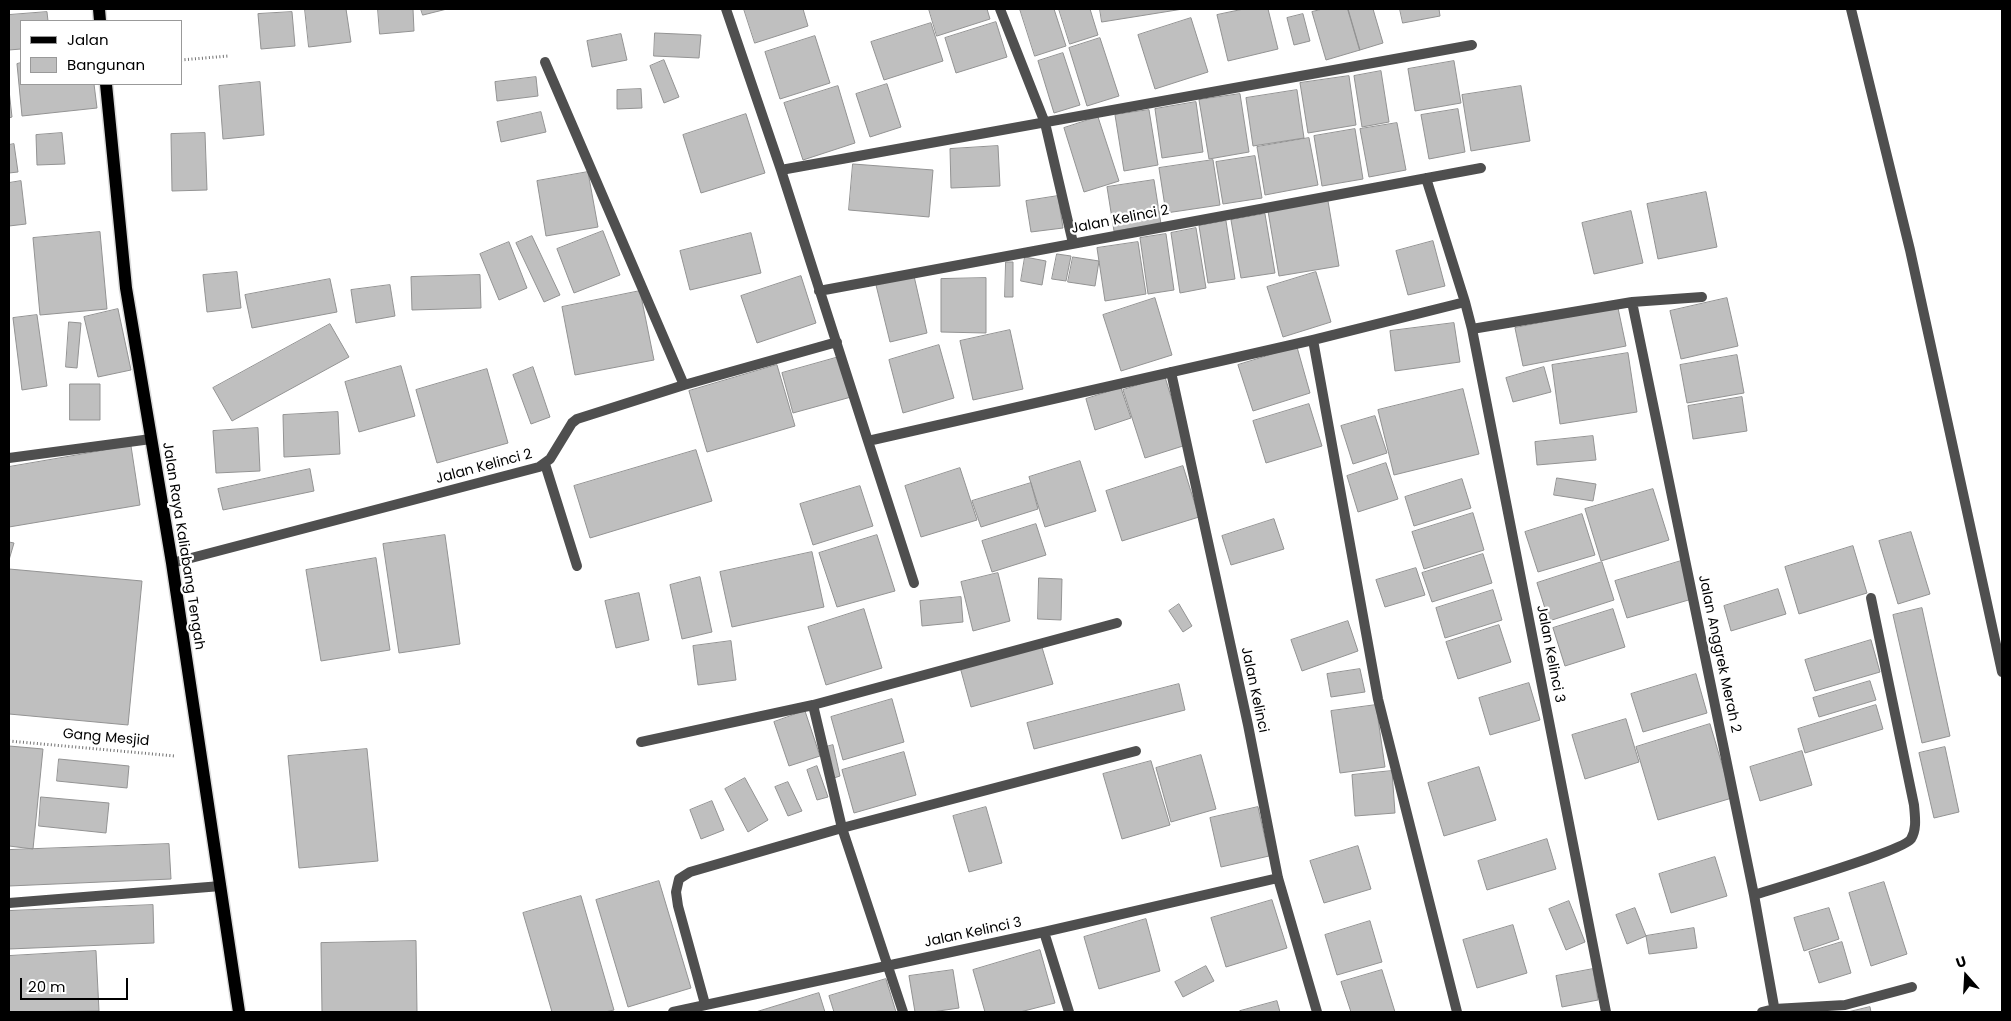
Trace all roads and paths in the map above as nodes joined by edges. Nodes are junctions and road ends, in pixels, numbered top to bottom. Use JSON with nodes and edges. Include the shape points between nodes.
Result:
{"nodes":[{"id":1,"x":726,"y":9,"type":"edge"},
{"id":2,"x":1000,"y":9,"type":"edge"},
{"id":3,"x":1851,"y":9,"type":"edge"},
{"id":4,"x":1472,"y":45,"type":"dead end"},
{"id":5,"x":228,"y":56,"type":"dead end"},
{"id":6,"x":182,"y":60,"type":"edge"},
{"id":7,"x":544,"y":62,"type":"dead end"},
{"id":8,"x":106,"y":85,"type":"edge"},
{"id":9,"x":1045,"y":123,"type":"junction"},
{"id":10,"x":1481,"y":168,"type":"dead end"},
{"id":11,"x":780,"y":170,"type":"junction"},
{"id":12,"x":1426,"y":178,"type":"junction"},
{"id":13,"x":1073,"y":243,"type":"junction"},
{"id":14,"x":819,"y":291,"type":"junction"},
{"id":15,"x":1702,"y":297,"type":"dead end"},
{"id":16,"x":1465,"y":302,"type":"junction"},
{"id":17,"x":1632,"y":302,"type":"junction"},
{"id":18,"x":1472,"y":329,"type":"junction"},
{"id":19,"x":1313,"y":340,"type":"junction"},
{"id":20,"x":837,"y":342,"type":"junction"},
{"id":21,"x":1171,"y":372,"type":"junction"},
{"id":22,"x":684,"y":385,"type":"junction"},
{"id":23,"x":151,"y":439,"type":"junction"},
{"id":24,"x":868,"y":441,"type":"junction"},
{"id":25,"x":9,"y":458,"type":"edge"},
{"id":26,"x":545,"y":464,"type":"junction"},
{"id":27,"x":172,"y":564,"type":"junction"},
{"id":28,"x":577,"y":566,"type":"dead end"},
{"id":29,"x":914,"y":583,"type":"dead end"},
{"id":30,"x":1870,"y":598,"type":"dead end"},
{"id":31,"x":1117,"y":623,"type":"dead end"},
{"id":32,"x":2002,"y":672,"type":"edge"},
{"id":33,"x":813,"y":705,"type":"junction"},
{"id":34,"x":9,"y":741,"type":"edge"},
{"id":35,"x":641,"y":742,"type":"dead end"},
{"id":36,"x":1136,"y":751,"type":"dead end"},
{"id":37,"x":201,"y":757,"type":"junction"},
{"id":38,"x":842,"y":828,"type":"junction"},
{"id":39,"x":1278,"y":878,"type":"junction"},
{"id":40,"x":221,"y":886,"type":"junction"},
{"id":41,"x":1754,"y":895,"type":"junction"},
{"id":42,"x":9,"y":903,"type":"edge"},
{"id":43,"x":1044,"y":932,"type":"junction"},
{"id":44,"x":887,"y":966,"type":"junction"},
{"id":45,"x":1912,"y":987,"type":"dead end"},
{"id":46,"x":705,"y":1004,"type":"junction"},
{"id":47,"x":1774,"y":1010,"type":"edge"},
{"id":48,"x":239,"y":1012,"type":"edge"},
{"id":49,"x":674,"y":1012,"type":"edge"},
{"id":50,"x":903,"y":1012,"type":"edge"},
{"id":51,"x":1069,"y":1012,"type":"edge"},
{"id":52,"x":1317,"y":1012,"type":"edge"},
{"id":53,"x":1457,"y":1012,"type":"edge"},
{"id":54,"x":1606,"y":1012,"type":"edge"},
{"id":55,"x":1762,"y":1012,"type":"edge"}],
"edges":[{"from":1,"to":11,"type":"street"},
{"from":2,"to":9,"type":"street"},
{"from":3,"to":32,"type":"street","via":[[1910,250]]},
{"from":4,"to":9,"type":"street"},
{"from":5,"to":6,"type":"path"},
{"from":7,"to":22,"type":"street"},
{"from":8,"to":23,"type":"main road","name":"Jalan Raya Kaliabang Tengah","via":[[126,288]]},
{"from":9,"to":11,"type":"street"},
{"from":9,"to":13,"type":"street"},
{"from":10,"to":12,"type":"street","name":"Jalan Kelinci 2"},
{"from":11,"to":14,"type":"street"},
{"from":12,"to":13,"type":"street","name":"Jalan Kelinci 2"},
{"from":12,"to":16,"type":"street"},
{"from":13,"to":14,"type":"street","name":"Jalan Kelinci 2"},
{"from":14,"to":20,"type":"street"},
{"from":15,"to":17,"type":"street"},
{"from":16,"to":18,"type":"street","name":"Jalan Kelinci 3"},
{"from":16,"to":19,"type":"street"},
{"from":17,"to":18,"type":"street"},
{"from":17,"to":41,"type":"street","name":"Jalan Anggrek Merah 2"},
{"from":18,"to":54,"type":"street","name":"Jalan Kelinci 3"},
{"from":19,"to":21,"type":"street"},
{"from":19,"to":53,"type":"street","via":[[1378,698]]},
{"from":20,"to":22,"type":"street","name":"Jalan Kelinci 2"},
{"from":20,"to":24,"type":"street"},
{"from":21,"to":24,"type":"street"},
{"from":21,"to":39,"type":"street","name":"Jalan Kelinci"},
{"from":22,"to":26,"type":"street","name":"Jalan Kelinci 2","via":[[577,419]]},
{"from":23,"to":25,"type":"street"},
{"from":23,"to":27,"type":"main road","name":"Jalan Raya Kaliabang Tengah"},
{"from":24,"to":29,"type":"street"},
{"from":26,"to":27,"type":"street","name":"Jalan Kelinci 2"},
{"from":26,"to":28,"type":"street"},
{"from":27,"to":37,"type":"main road","name":"Jalan Raya Kaliabang Tengah"},
{"from":30,"to":41,"type":"street","via":[[1916,825],[1910,840],[1899,848]]},
{"from":31,"to":33,"type":"street"},
{"from":33,"to":35,"type":"street"},
{"from":33,"to":38,"type":"street"},
{"from":34,"to":37,"type":"path","name":"Gang Mesjid"},
{"from":36,"to":38,"type":"street"},
{"from":37,"to":40,"type":"main road","name":"Jalan Raya Kaliabang Tengah"},
{"from":38,"to":44,"type":"street"},
{"from":38,"to":46,"type":"street","via":[[690,872],[679,879],[676,892],[678,906]]},
{"from":39,"to":43,"type":"street","name":"Jalan Kelinci 3"},
{"from":39,"to":52,"type":"street","name":"Jalan Kelinci"},
{"from":40,"to":42,"type":"street"},
{"from":40,"to":48,"type":"main road","name":"Jalan Raya Kaliabang Tengah"},
{"from":41,"to":47,"type":"street","name":"Jalan Anggrek Merah 2"},
{"from":43,"to":44,"type":"street","name":"Jalan Kelinci 3"},
{"from":43,"to":51,"type":"street"},
{"from":44,"to":46,"type":"street","name":"Jalan Kelinci 3"},
{"from":44,"to":50,"type":"street"},
{"from":45,"to":47,"type":"street","via":[[1845,1005]]},
{"from":46,"to":49,"type":"street","name":"Jalan Kelinci 3"},
{"from":47,"to":55,"type":"street"}]}
